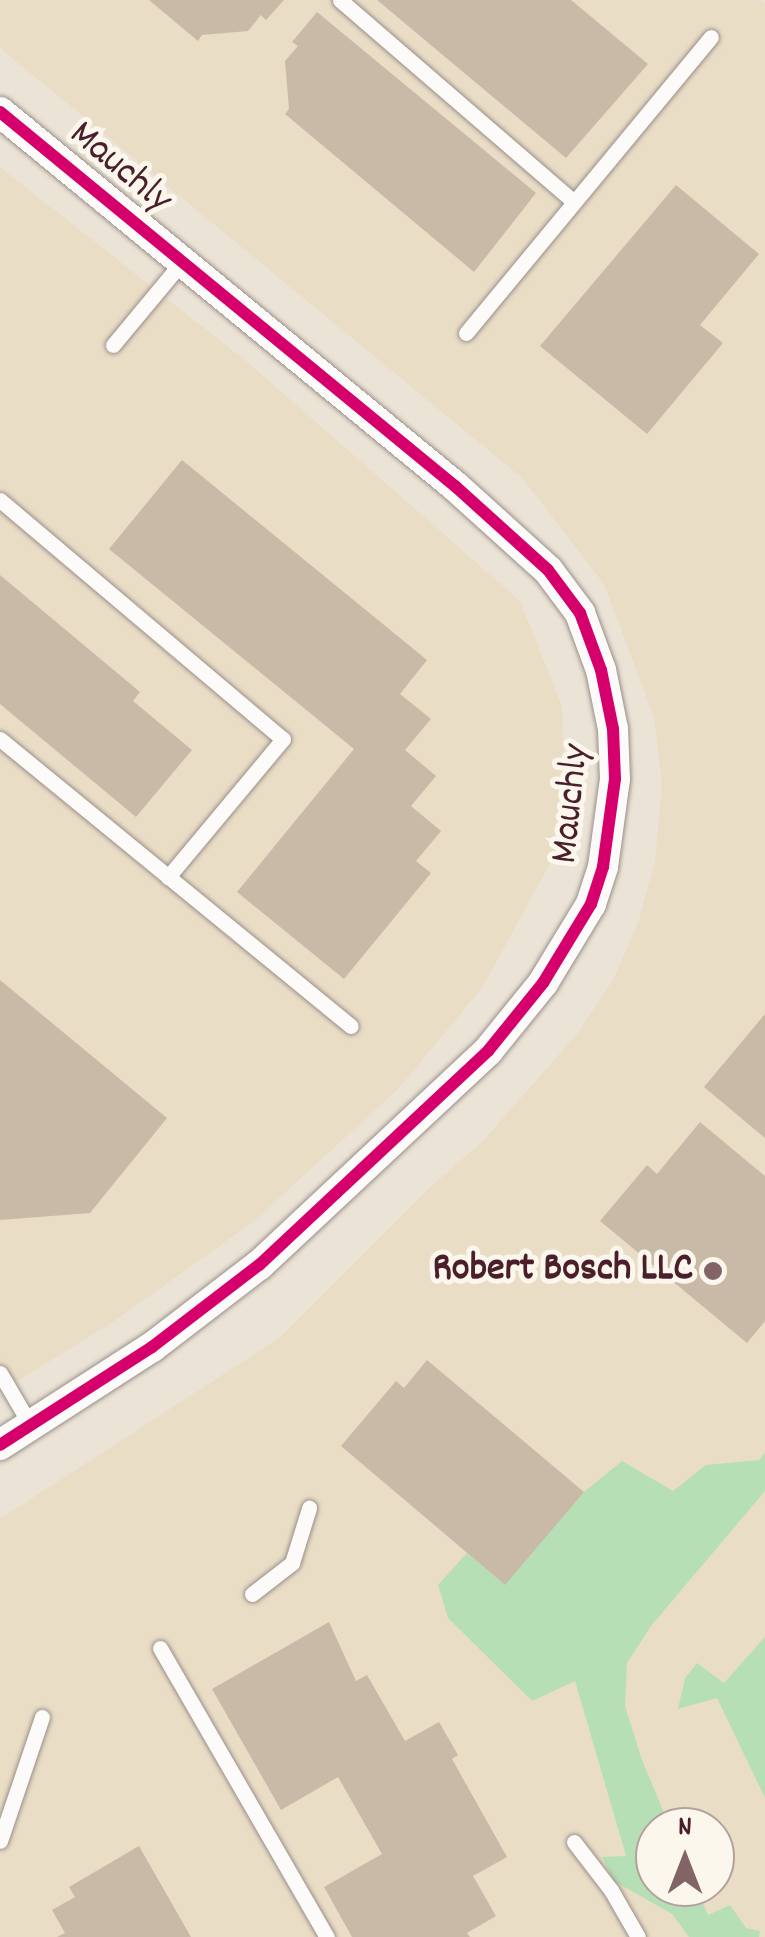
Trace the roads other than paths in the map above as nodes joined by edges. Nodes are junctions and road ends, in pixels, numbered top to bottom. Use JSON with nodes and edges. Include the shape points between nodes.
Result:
{"nodes":[{"id":1,"x":340,"y":0,"type":"edge"},
{"id":2,"x":711,"y":36,"type":"dead end"},
{"id":3,"x":0,"y":112,"type":"edge"},
{"id":4,"x":574,"y":202,"type":"junction"},
{"id":5,"x":181,"y":263,"type":"junction"},
{"id":6,"x":466,"y":333,"type":"dead end"},
{"id":7,"x":113,"y":345,"type":"dead end"},
{"id":8,"x":0,"y":500,"type":"edge"},
{"id":9,"x":0,"y":739,"type":"edge"},
{"id":10,"x":168,"y":877,"type":"junction"},
{"id":11,"x":351,"y":1026,"type":"dead end"},
{"id":12,"x":0,"y":1373,"type":"edge"},
{"id":13,"x":31,"y":1426,"type":"junction"},
{"id":14,"x":0,"y":1445,"type":"edge"},
{"id":15,"x":309,"y":1508,"type":"dead end"},
{"id":16,"x":252,"y":1594,"type":"dead end"},
{"id":17,"x":160,"y":1648,"type":"dead end"},
{"id":18,"x":42,"y":1717,"type":"dead end"},
{"id":19,"x":0,"y":1840,"type":"edge"},
{"id":20,"x":574,"y":1842,"type":"dead end"},
{"id":21,"x":327,"y":1937,"type":"edge"},
{"id":22,"x":638,"y":1937,"type":"edge"}],
"edges":[{"from":1,"to":4,"type":"lane"},
{"from":2,"to":4,"type":"lane"},
{"from":3,"to":5,"type":"street","name":"Mauchly"},
{"from":4,"to":6,"type":"lane"},
{"from":5,"to":7,"type":"lane"},
{"from":5,"to":13,"type":"street","name":"Mauchly","via":[[548,570],[580,613],[601,670],[613,729],[609,829],[591,904],[566,948],[456,1085],[233,1286]]},
{"from":8,"to":10,"type":"lane","via":[[283,739]]},
{"from":9,"to":10,"type":"lane"},
{"from":10,"to":11,"type":"lane"},
{"from":12,"to":13,"type":"lane"},
{"from":13,"to":14,"type":"street","name":"Mauchly"},
{"from":15,"to":16,"type":"lane","via":[[292,1563]]},
{"from":17,"to":21,"type":"lane"},
{"from":18,"to":19,"type":"lane"},
{"from":20,"to":22,"type":"lane"}]}
